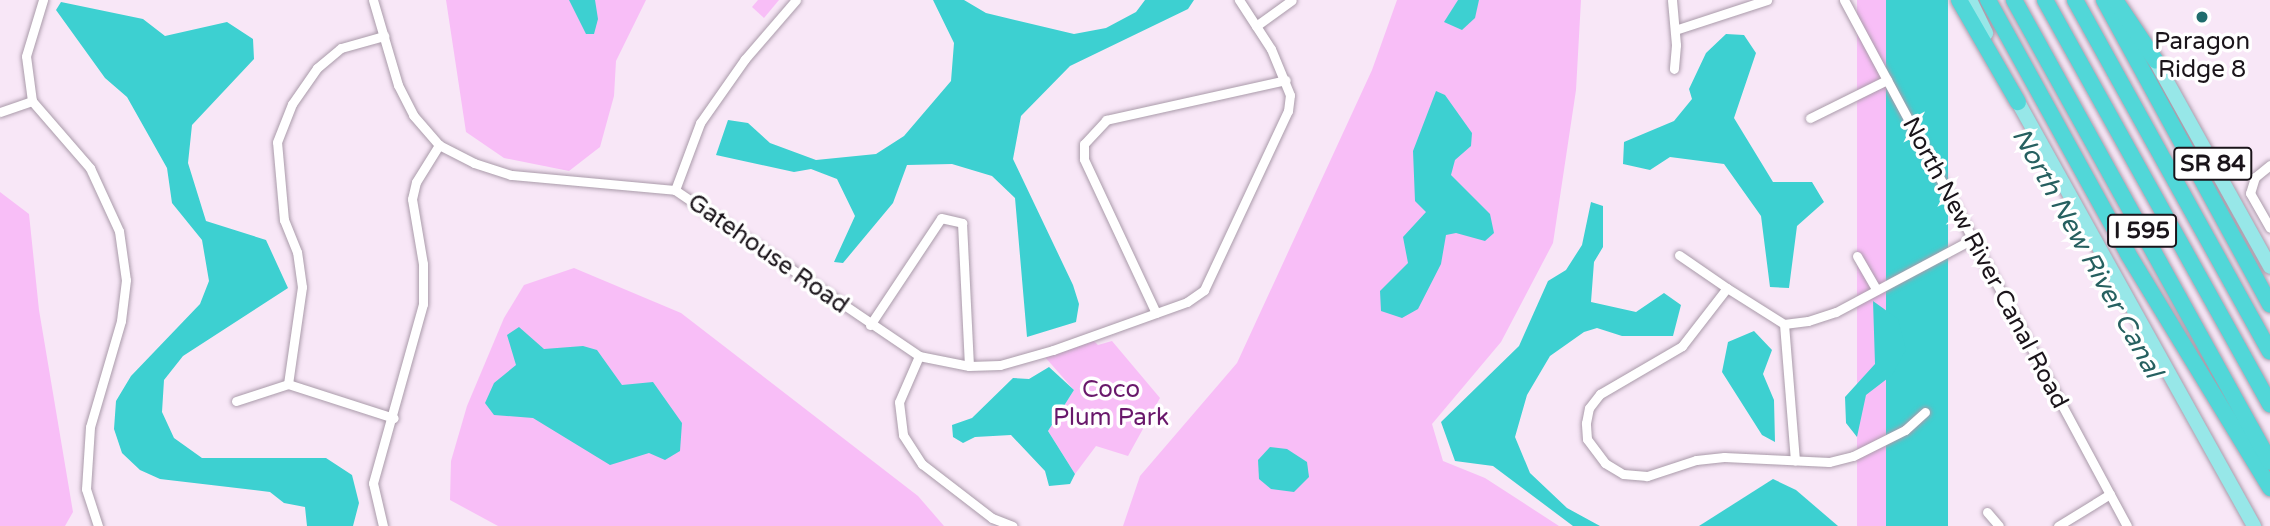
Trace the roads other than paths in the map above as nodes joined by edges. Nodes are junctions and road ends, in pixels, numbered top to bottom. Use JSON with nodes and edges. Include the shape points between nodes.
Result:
{"nodes":[{"id":1,"x":43,"y":0,"type":"edge"},
{"id":2,"x":373,"y":0,"type":"edge"},
{"id":3,"x":796,"y":0,"type":"edge"},
{"id":4,"x":1239,"y":0,"type":"edge"},
{"id":5,"x":1292,"y":0,"type":"edge"},
{"id":6,"x":1672,"y":0,"type":"edge"},
{"id":7,"x":1767,"y":0,"type":"edge"},
{"id":8,"x":1844,"y":0,"type":"edge"},
{"id":9,"x":1959,"y":0,"type":"edge"},
{"id":10,"x":1970,"y":0,"type":"edge"},
{"id":11,"x":1988,"y":0,"type":"edge"},
{"id":12,"x":2014,"y":0,"type":"edge"},
{"id":13,"x":2045,"y":0,"type":"edge"},
{"id":14,"x":2075,"y":0,"type":"edge"},
{"id":15,"x":2104,"y":0,"type":"edge"},
{"id":16,"x":2115,"y":0,"type":"edge"},
{"id":17,"x":2123,"y":0,"type":"edge"},
{"id":18,"x":1256,"y":26,"type":"junction"},
{"id":19,"x":1675,"y":30,"type":"junction"},
{"id":20,"x":384,"y":36,"type":"junction"},
{"id":21,"x":2155,"y":61,"type":"junction"},
{"id":22,"x":1674,"y":69,"type":"dead end"},
{"id":23,"x":1286,"y":80,"type":"junction"},
{"id":24,"x":1887,"y":80,"type":"junction"},
{"id":25,"x":32,"y":101,"type":"junction"},
{"id":26,"x":2018,"y":102,"type":"junction"},
{"id":27,"x":0,"y":111,"type":"edge"},
{"id":28,"x":1810,"y":118,"type":"dead end"},
{"id":29,"x":439,"y":145,"type":"junction"},
{"id":30,"x":2270,"y":165,"type":"edge"},
{"id":31,"x":675,"y":190,"type":"junction"},
{"id":32,"x":2270,"y":228,"type":"edge"},
{"id":33,"x":1971,"y":240,"type":"junction"},
{"id":34,"x":1679,"y":256,"type":"dead end"},
{"id":35,"x":1857,"y":256,"type":"dead end"},
{"id":36,"x":2270,"y":267,"type":"edge"},
{"id":37,"x":1727,"y":288,"type":"junction"},
{"id":38,"x":1877,"y":290,"type":"junction"},
{"id":39,"x":2270,"y":305,"type":"edge"},
{"id":40,"x":1156,"y":313,"type":"junction"},
{"id":41,"x":1784,"y":324,"type":"junction"},
{"id":42,"x":870,"y":325,"type":"junction"},
{"id":43,"x":2270,"y":352,"type":"edge"},
{"id":44,"x":919,"y":356,"type":"junction"},
{"id":45,"x":969,"y":366,"type":"junction"},
{"id":46,"x":288,"y":384,"type":"junction"},
{"id":47,"x":236,"y":401,"type":"dead end"},
{"id":48,"x":2270,"y":405,"type":"edge"},
{"id":49,"x":1925,"y":412,"type":"dead end"},
{"id":50,"x":394,"y":418,"type":"junction"},
{"id":51,"x":1795,"y":461,"type":"junction"},
{"id":52,"x":2270,"y":462,"type":"edge"},
{"id":53,"x":2270,"y":488,"type":"edge"},
{"id":54,"x":2110,"y":494,"type":"junction"},
{"id":55,"x":1987,"y":512,"type":"dead end"},
{"id":56,"x":99,"y":526,"type":"edge"},
{"id":57,"x":383,"y":526,"type":"edge"},
{"id":58,"x":1013,"y":526,"type":"edge"},
{"id":59,"x":1999,"y":526,"type":"edge"},
{"id":60,"x":2058,"y":526,"type":"edge"},
{"id":61,"x":2127,"y":526,"type":"edge"},
{"id":62,"x":2254,"y":526,"type":"edge"}],
"edges":[{"from":1,"to":25,"type":"street","via":[[26,56]]},
{"from":2,"to":20,"type":"street","name":"Gatehouse Road"},
{"from":3,"to":31,"type":"street","via":[[745,58],[700,123]]},
{"from":4,"to":18,"type":"street"},
{"from":5,"to":18,"type":"street"},
{"from":6,"to":19,"type":"street"},
{"from":7,"to":19,"type":"street"},
{"from":8,"to":24,"type":"street","name":"North New River Canal Road"},
{"from":9,"to":26,"type":"highway"},
{"from":10,"to":26,"type":"main road"},
{"from":11,"to":53,"type":"highway","via":[[2128,254]]},
{"from":12,"to":52,"type":"highway","number":"I 595"},
{"from":13,"to":48,"type":"highway"},
{"from":14,"to":43,"type":"highway","number":"I 595"},
{"from":15,"to":39,"type":"highway"},
{"from":16,"to":21,"type":"highway"},
{"from":17,"to":21,"type":"main road","number":"SR 84"},
{"from":18,"to":23,"type":"street"},
{"from":19,"to":22,"type":"street"},
{"from":20,"to":29,"type":"street","name":"Gatehouse Road","via":[[398,85],[413,115]]},
{"from":20,"to":46,"type":"street","via":[[341,48],[317,68],[292,104],[277,142],[284,220],[297,252],[302,287]]},
{"from":21,"to":36,"type":"main road","number":"SR 84"},
{"from":23,"to":40,"type":"street","via":[[1288,111],[1217,269],[1204,290]]},
{"from":23,"to":40,"type":"street","via":[[1106,120],[1084,144],[1084,159]]},
{"from":24,"to":28,"type":"street"},
{"from":24,"to":33,"type":"street","name":"North New River Canal Road"},
{"from":25,"to":27,"type":"street"},
{"from":25,"to":56,"type":"street","via":[[90,168],[119,231],[126,280],[121,321],[90,427],[86,489]]},
{"from":26,"to":62,"type":"main road"},
{"from":29,"to":31,"type":"street","name":"Gatehouse Road","via":[[511,175]]},
{"from":29,"to":50,"type":"street","via":[[416,182],[412,199],[423,264],[423,304]]},
{"from":30,"to":32,"type":"street","via":[[2255,177],[2250,193]]},
{"from":31,"to":42,"type":"street","name":"Gatehouse Road"},
{"from":33,"to":38,"type":"street"},
{"from":33,"to":54,"type":"street","name":"North New River Canal Road"},
{"from":34,"to":37,"type":"street"},
{"from":35,"to":38,"type":"street"},
{"from":37,"to":41,"type":"street"},
{"from":37,"to":51,"type":"street","via":[[1682,346],[1600,394],[1589,408],[1587,439],[1605,463],[1623,474],[1647,476],[1696,460],[1724,457]]},
{"from":38,"to":41,"type":"street","via":[[1836,312]]},
{"from":40,"to":45,"type":"street","via":[[1053,350],[1000,365]]},
{"from":41,"to":51,"type":"street"},
{"from":42,"to":44,"type":"street","name":"Gatehouse Road"},
{"from":42,"to":45,"type":"street","via":[[941,218],[962,223]]},
{"from":44,"to":45,"type":"street"},
{"from":44,"to":58,"type":"street","via":[[899,402],[903,435],[922,464],[992,518]]},
{"from":46,"to":47,"type":"street"},
{"from":46,"to":50,"type":"street"},
{"from":49,"to":51,"type":"street","via":[[1905,430],[1853,456]]},
{"from":50,"to":57,"type":"street","via":[[373,483]]},
{"from":54,"to":60,"type":"street"},
{"from":54,"to":61,"type":"street","name":"North New River Canal Road"},
{"from":55,"to":59,"type":"street"}]}
